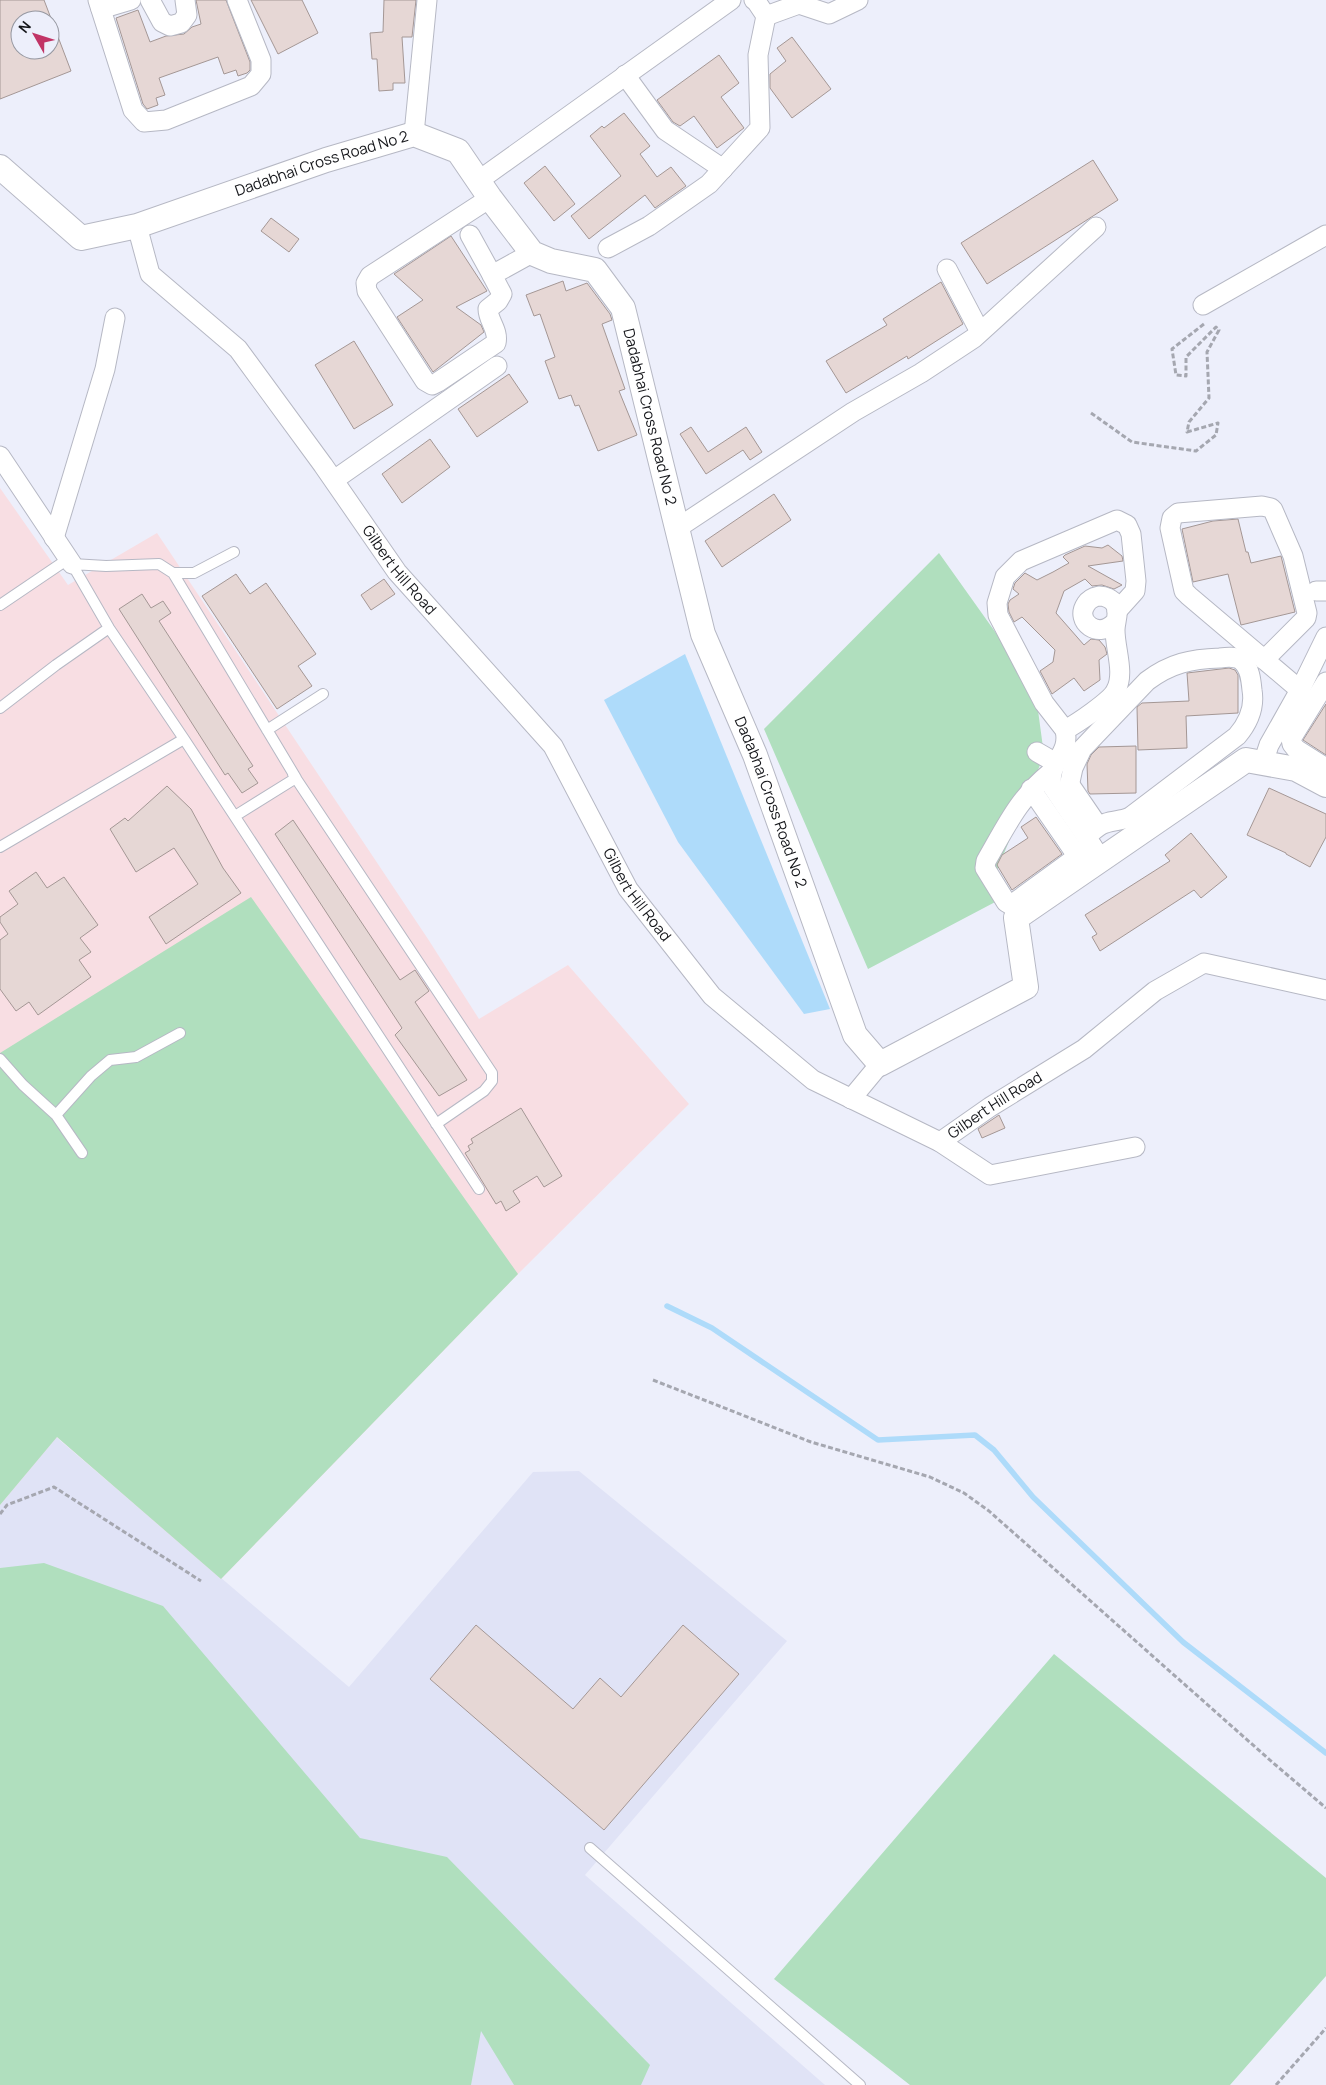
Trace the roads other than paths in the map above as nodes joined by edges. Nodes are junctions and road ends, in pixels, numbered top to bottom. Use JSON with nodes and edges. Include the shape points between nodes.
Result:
{"nodes":[{"id":1,"x":131,"y":0,"type":"edge"},
{"id":2,"x":150,"y":0,"type":"edge"},
{"id":3,"x":184,"y":0,"type":"edge"},
{"id":4,"x":237,"y":0,"type":"edge"},
{"id":5,"x":427,"y":0,"type":"edge"},
{"id":6,"x":731,"y":0,"type":"edge"},
{"id":7,"x":858,"y":0,"type":"edge"},
{"id":8,"x":758,"y":4,"type":"edge"},
{"id":9,"x":99,"y":5,"type":"edge"},
{"id":10,"x":625,"y":75,"type":"junction"},
{"id":11,"x":414,"y":134,"type":"junction"},
{"id":12,"x":0,"y":167,"type":"edge"},
{"id":13,"x":723,"y":169,"type":"junction"},
{"id":14,"x":484,"y":189,"type":"junction"},
{"id":15,"x":137,"y":226,"type":"junction"},
{"id":16,"x":1096,"y":227,"type":"dead end"},
{"id":17,"x":470,"y":235,"type":"dead end"},
{"id":18,"x":1326,"y":235,"type":"edge"},
{"id":19,"x":608,"y":248,"type":"dead end"},
{"id":20,"x":530,"y":250,"type":"junction"},
{"id":21,"x":496,"y":268,"type":"junction"},
{"id":22,"x":947,"y":269,"type":"dead end"},
{"id":23,"x":1204,"y":314,"type":"road end"},
{"id":24,"x":115,"y":318,"type":"dead end"},
{"id":25,"x":980,"y":332,"type":"junction"},
{"id":26,"x":497,"y":366,"type":"dead end"},
{"id":27,"x":0,"y":456,"type":"edge"},
{"id":28,"x":334,"y":480,"type":"junction"},
{"id":29,"x":676,"y":529,"type":"junction"},
{"id":30,"x":54,"y":538,"type":"junction"},
{"id":31,"x":234,"y":552,"type":"dead end"},
{"id":32,"x":70,"y":561,"type":"junction"},
{"id":33,"x":173,"y":573,"type":"junction"},
{"id":34,"x":0,"y":605,"type":"edge"},
{"id":35,"x":109,"y":628,"type":"junction"},
{"id":36,"x":1326,"y":637,"type":"edge"},
{"id":37,"x":1264,"y":660,"type":"junction"},
{"id":38,"x":1326,"y":682,"type":"edge"},
{"id":39,"x":1300,"y":690,"type":"junction"},
{"id":40,"x":323,"y":694,"type":"dead end"},
{"id":41,"x":0,"y":708,"type":"edge"},
{"id":42,"x":267,"y":730,"type":"junction"},
{"id":43,"x":1065,"y":730,"type":"junction"},
{"id":44,"x":184,"y":739,"type":"junction"},
{"id":45,"x":1037,"y":752,"type":"dead end"},
{"id":46,"x":1263,"y":763,"type":"junction"},
{"id":47,"x":1053,"y":768,"type":"junction"},
{"id":48,"x":1326,"y":768,"type":"edge"},
{"id":49,"x":293,"y":774,"type":"junction"},
{"id":50,"x":1070,"y":785,"type":"junction"},
{"id":51,"x":1326,"y":785,"type":"edge"},
{"id":52,"x":1031,"y":789,"type":"junction"},
{"id":53,"x":1065,"y":805,"type":"junction"},
{"id":54,"x":235,"y":816,"type":"junction"},
{"id":55,"x":1085,"y":841,"type":"junction"},
{"id":56,"x":0,"y":847,"type":"edge"},
{"id":57,"x":1326,"y":990,"type":"edge"},
{"id":58,"x":180,"y":1033,"type":"dead end"},
{"id":59,"x":0,"y":1059,"type":"edge"},
{"id":60,"x":880,"y":1064,"type":"junction"},
{"id":61,"x":851,"y":1099,"type":"junction"},
{"id":62,"x":56,"y":1115,"type":"junction"},
{"id":63,"x":436,"y":1124,"type":"junction"},
{"id":64,"x":940,"y":1142,"type":"junction"},
{"id":65,"x":1136,"y":1147,"type":"dead end"},
{"id":66,"x":82,"y":1154,"type":"dead end"},
{"id":67,"x":479,"y":1188,"type":"dead end"},
{"id":68,"x":590,"y":1848,"type":"dead end"},
{"id":69,"x":860,"y":2085,"type":"edge"}],
"edges":[{"from":1,"to":9,"type":"street"},
{"from":2,"to":3,"type":"street","via":[[162,22],[170,26],[181,23],[187,15]]},
{"from":4,"to":9,"type":"street","via":[[260,60],[261,74],[251,86],[166,120],[144,122],[133,110]]},
{"from":5,"to":11,"type":"street"},
{"from":6,"to":10,"type":"street"},
{"from":7,"to":8,"type":"street","via":[[829,14],[799,4]]},
{"from":8,"to":13,"type":"street","via":[[760,128]]},
{"from":10,"to":13,"type":"street","via":[[665,130]]},
{"from":10,"to":14,"type":"street"},
{"from":11,"to":14,"type":"street","name":"Dadabhai Cross Road No 2","via":[[458,151]]},
{"from":11,"to":15,"type":"street","name":"Dadabhai Cross Road No 2","via":[[326,160]]},
{"from":12,"to":15,"type":"street","name":"Dadabhai Cross Road No 2","via":[[81,238]]},
{"from":13,"to":19,"type":"street","via":[[709,184],[649,226]]},
{"from":14,"to":20,"type":"street","name":"Dadabhai Cross Road No 2"},
{"from":14,"to":21,"type":"street","via":[[370,276],[366,283],[367,291],[425,381],[432,384],[496,343],[498,336],[488,309],[502,294]]},
{"from":15,"to":28,"type":"street","name":"Gilbert Hill Road","via":[[150,274],[238,349]]},
{"from":16,"to":25,"type":"street"},
{"from":17,"to":21,"type":"street"},
{"from":18,"to":23,"type":"street"},
{"from":20,"to":21,"type":"street"},
{"from":20,"to":29,"type":"street","name":"Dadabhai Cross Road No 2","via":[[551,261],[596,270],[623,308]]},
{"from":22,"to":25,"type":"street"},
{"from":24,"to":30,"type":"street","via":[[105,370]]},
{"from":25,"to":29,"type":"street","via":[[922,373],[853,412]]},
{"from":26,"to":28,"type":"street"},
{"from":27,"to":30,"type":"street"},
{"from":28,"to":61,"type":"street","name":"Gilbert Hill Road","via":[[397,572],[553,746],[628,889],[712,996],[813,1080]]},
{"from":29,"to":60,"type":"street","name":"Dadabhai Cross Road No 2","via":[[703,634],[755,755],[855,1035]]},
{"from":30,"to":32,"type":"street"},
{"from":31,"to":33,"type":"lane","via":[[194,572]]},
{"from":32,"to":33,"type":"lane","via":[[106,566],[159,564]]},
{"from":32,"to":34,"type":"lane"},
{"from":32,"to":35,"type":"lane"},
{"from":33,"to":42,"type":"lane"},
{"from":35,"to":41,"type":"lane"},
{"from":35,"to":44,"type":"lane"},
{"from":36,"to":39,"type":"street"},
{"from":37,"to":37,"type":"street","via":[[1184,591],[1170,528],[1172,518],[1178,512],[1271,508],[1295,563],[1307,614]]},
{"from":37,"to":39,"type":"street"},
{"from":38,"to":48,"type":"street","via":[[1292,744]]},
{"from":39,"to":46,"type":"street","via":[[1269,745]]},
{"from":40,"to":42,"type":"lane"},
{"from":42,"to":49,"type":"lane"},
{"from":43,"to":43,"type":"street","via":[[1044,702],[998,615],[997,603],[1005,578],[1021,560],[1117,520],[1127,525],[1131,534],[1136,580],[1135,592],[1116,617],[1120,681],[1115,693]]},
{"from":43,"to":47,"type":"street","via":[[1068,740]]},
{"from":44,"to":54,"type":"lane"},
{"from":44,"to":56,"type":"lane"},
{"from":45,"to":47,"type":"street"},
{"from":46,"to":51,"type":"street","via":[[1296,769]]},
{"from":46,"to":55,"type":"street","via":[[1246,760]]},
{"from":47,"to":52,"type":"street"},
{"from":47,"to":53,"type":"street","via":[[1052,786]]},
{"from":49,"to":54,"type":"lane","via":[[296,778]]},
{"from":49,"to":63,"type":"lane","via":[[492,1073],[492,1081],[484,1091]]},
{"from":50,"to":53,"type":"street"},
{"from":50,"to":55,"type":"street"},
{"from":50,"to":55,"type":"street","via":[[1073,768],[1082,749],[1158,673],[1191,659],[1232,657],[1241,660],[1250,672],[1252,710],[1237,736],[1130,817],[1107,822]]},
{"from":52,"to":55,"type":"street"},
{"from":52,"to":55,"type":"street","via":[[986,861],[985,866],[1006,902],[1011,905]]},
{"from":53,"to":55,"type":"street"},
{"from":54,"to":63,"type":"lane"},
{"from":55,"to":60,"type":"street","via":[[1016,918],[1026,987]]},
{"from":57,"to":64,"type":"street","name":"Gilbert Hill Road","via":[[1204,963],[1155,990],[1084,1049],[990,1106]]},
{"from":58,"to":62,"type":"lane","via":[[136,1057],[110,1060]]},
{"from":59,"to":62,"type":"lane"},
{"from":60,"to":61,"type":"street"},
{"from":61,"to":64,"type":"street","name":"Gilbert Hill Road"},
{"from":62,"to":66,"type":"lane"},
{"from":63,"to":67,"type":"lane"},
{"from":64,"to":65,"type":"street","via":[[990,1175]]},
{"from":68,"to":69,"type":"lane"}]}
